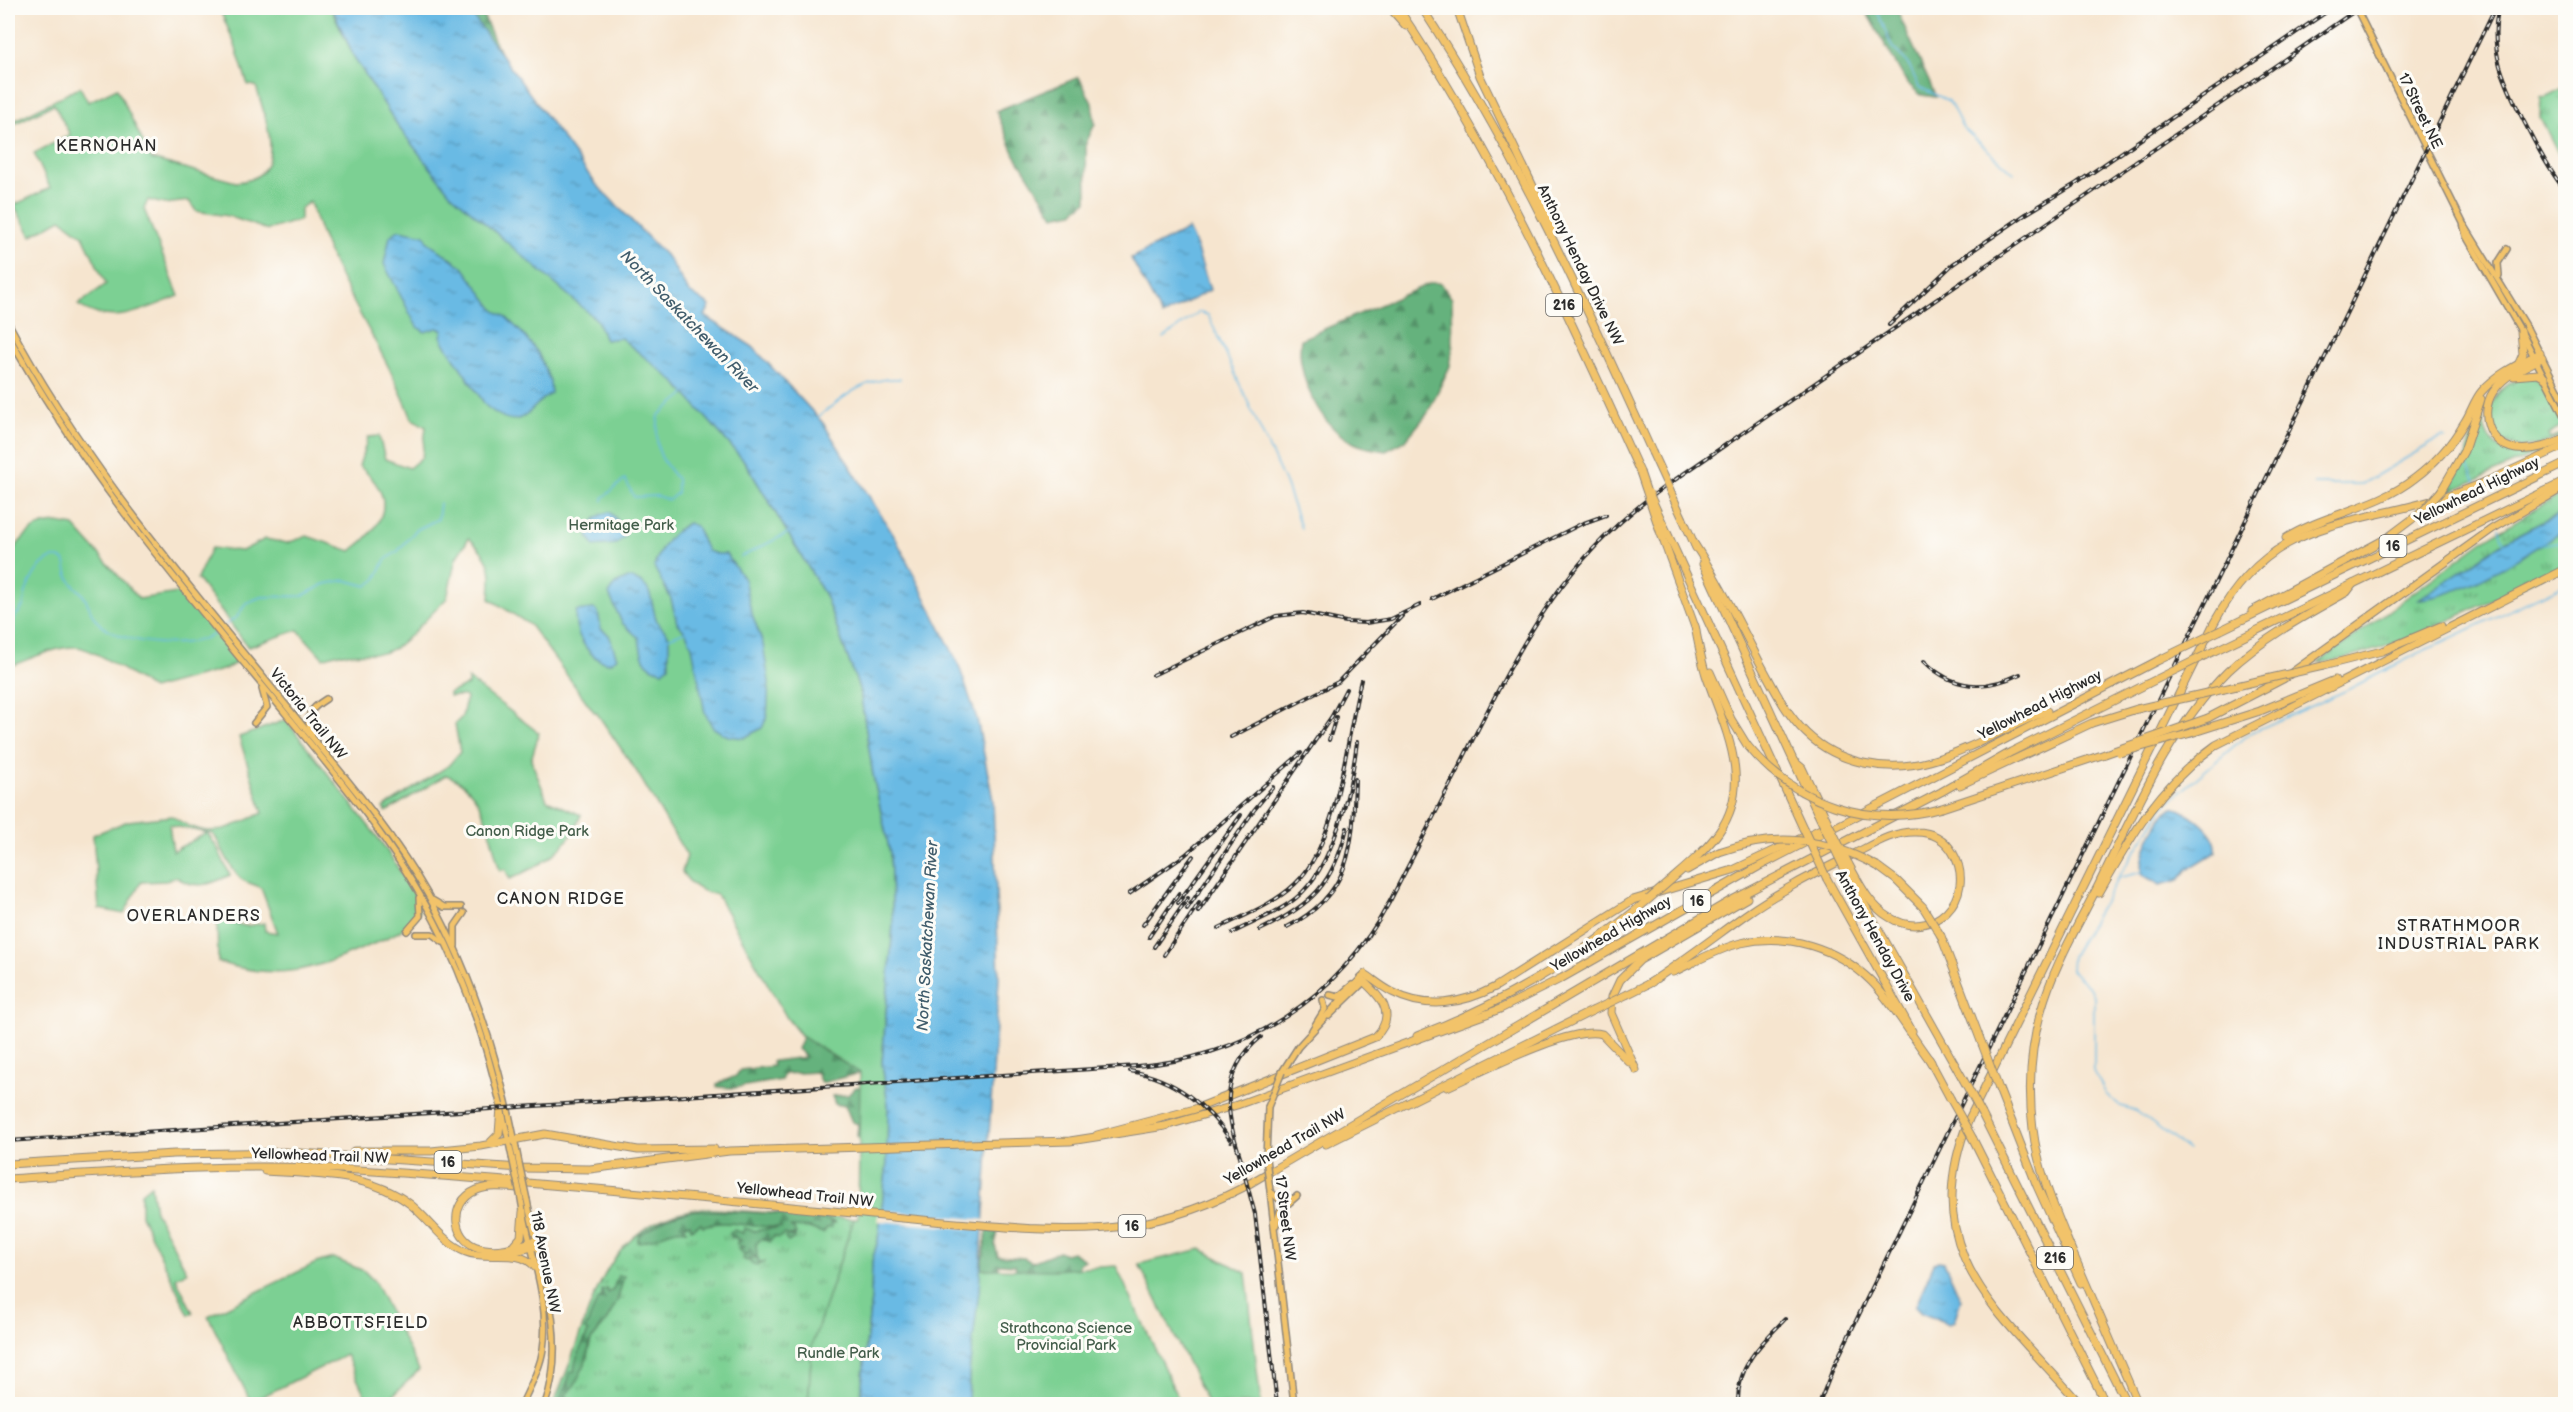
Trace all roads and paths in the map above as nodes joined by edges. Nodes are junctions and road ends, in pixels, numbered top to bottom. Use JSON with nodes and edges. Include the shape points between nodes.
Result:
{"nodes":[{"id":1,"x":1390,"y":8,"type":"edge"},
{"id":2,"x":1398,"y":8,"type":"edge"},
{"id":3,"x":1422,"y":8,"type":"edge"},
{"id":4,"x":1457,"y":8,"type":"edge"},
{"id":5,"x":2356,"y":8,"type":"edge"},
{"id":6,"x":1418,"y":37,"type":"junction"},
{"id":7,"x":2463,"y":223,"type":"junction"},
{"id":8,"x":1560,"y":249,"type":"junction"},
{"id":9,"x":2507,"y":249,"type":"dead end"},
{"id":10,"x":2501,"y":284,"type":"junction"},
{"id":11,"x":8,"y":321,"type":"edge"},
{"id":12,"x":2521,"y":331,"type":"junction"},
{"id":13,"x":8,"y":335,"type":"edge"},
{"id":14,"x":2538,"y":357,"type":"junction"},
{"id":15,"x":2516,"y":365,"type":"junction"},
{"id":16,"x":2509,"y":377,"type":"junction"},
{"id":17,"x":2545,"y":378,"type":"junction"},
{"id":18,"x":2489,"y":383,"type":"junction"},
{"id":19,"x":2565,"y":405,"type":"edge"},
{"id":20,"x":2565,"y":420,"type":"edge"},
{"id":21,"x":2565,"y":438,"type":"edge"},
{"id":22,"x":2565,"y":445,"type":"edge"},
{"id":23,"x":2565,"y":463,"type":"edge"},
{"id":24,"x":1640,"y":472,"type":"joint"},
{"id":25,"x":2565,"y":480,"type":"edge"},
{"id":26,"x":2565,"y":486,"type":"edge"},
{"id":27,"x":1663,"y":530,"type":"junction"},
{"id":28,"x":1695,"y":545,"type":"junction"},
{"id":29,"x":2565,"y":569,"type":"edge"},
{"id":30,"x":2243,"y":578,"type":"junction"},
{"id":31,"x":2353,"y":584,"type":"junction"},
{"id":32,"x":193,"y":595,"type":"junction"},
{"id":33,"x":2493,"y":604,"type":"junction"},
{"id":34,"x":1695,"y":626,"type":"junction"},
{"id":35,"x":2221,"y":630,"type":"junction"},
{"id":36,"x":231,"y":642,"type":"junction"},
{"id":37,"x":2385,"y":659,"type":"junction"},
{"id":38,"x":255,"y":677,"type":"junction"},
{"id":39,"x":326,"y":699,"type":"dead end"},
{"id":40,"x":2075,"y":701,"type":"junction"},
{"id":41,"x":254,"y":723,"type":"dead end"},
{"id":42,"x":315,"y":741,"type":"junction"},
{"id":43,"x":2101,"y":756,"type":"junction"},
{"id":44,"x":1941,"y":792,"type":"junction"},
{"id":45,"x":1858,"y":815,"type":"junction"},
{"id":46,"x":383,"y":831,"type":"junction"},
{"id":47,"x":1846,"y":865,"type":"junction"},
{"id":48,"x":411,"y":880,"type":"junction"},
{"id":49,"x":1671,"y":880,"type":"junction"},
{"id":50,"x":1767,"y":882,"type":"junction"},
{"id":51,"x":429,"y":896,"type":"junction"},
{"id":52,"x":2080,"y":920,"type":"junction"},
{"id":53,"x":407,"y":931,"type":"dead end"},
{"id":54,"x":416,"y":934,"type":"dead end"},
{"id":55,"x":447,"y":945,"type":"junction"},
{"id":56,"x":455,"y":947,"type":"junction"},
{"id":57,"x":1363,"y":978,"type":"junction"},
{"id":58,"x":1648,"y":984,"type":"junction"},
{"id":59,"x":1538,"y":990,"type":"joint"},
{"id":60,"x":1330,"y":995,"type":"dead end"},
{"id":61,"x":1323,"y":1000,"type":"dead end"},
{"id":62,"x":1307,"y":1037,"type":"junction"},
{"id":63,"x":1931,"y":1062,"type":"junction"},
{"id":64,"x":1343,"y":1067,"type":"junction"},
{"id":65,"x":1411,"y":1100,"type":"junction"},
{"id":66,"x":501,"y":1107,"type":"junction"},
{"id":67,"x":512,"y":1139,"type":"junction"},
{"id":68,"x":1070,"y":1141,"type":"junction"},
{"id":69,"x":481,"y":1146,"type":"junction"},
{"id":70,"x":774,"y":1149,"type":"junction"},
{"id":71,"x":230,"y":1152,"type":"junction"},
{"id":72,"x":515,"y":1157,"type":"joint"},
{"id":73,"x":8,"y":1164,"type":"edge"},
{"id":74,"x":205,"y":1167,"type":"junction"},
{"id":75,"x":1275,"y":1170,"type":"junction"},
{"id":76,"x":8,"y":1179,"type":"edge"},
{"id":77,"x":611,"y":1191,"type":"junction"},
{"id":78,"x":1270,"y":1191,"type":"junction"},
{"id":79,"x":524,"y":1199,"type":"junction"},
{"id":80,"x":523,"y":1212,"type":"junction"},
{"id":81,"x":1275,"y":1231,"type":"junction"},
{"id":82,"x":533,"y":1244,"type":"junction"},
{"id":83,"x":506,"y":1248,"type":"junction"},
{"id":84,"x":489,"y":1257,"type":"junction"},
{"id":85,"x":535,"y":1267,"type":"junction"},
{"id":86,"x":2108,"y":1336,"type":"junction"},
{"id":87,"x":520,"y":1404,"type":"edge"},
{"id":88,"x":545,"y":1404,"type":"edge"},
{"id":89,"x":1294,"y":1404,"type":"edge"},
{"id":90,"x":2080,"y":1404,"type":"edge"},
{"id":91,"x":2106,"y":1404,"type":"edge"},
{"id":92,"x":2127,"y":1404,"type":"edge"},
{"id":93,"x":2138,"y":1404,"type":"edge"}],
"edges":[{"from":1,"to":6,"type":"highway"},
{"from":2,"to":6,"type":"highway","name":"Anthony Henday Drive NW","number":"216"},
{"from":3,"to":8,"type":"highway","name":"Anthony Henday Drive NW","number":"216","via":[[1505,143]]},
{"from":4,"to":8,"type":"highway","via":[[1480,76],[1551,219]]},
{"from":5,"to":7,"type":"main road","name":"17 Street NE"},
{"from":6,"to":24,"type":"highway","name":"Anthony Henday Drive NW","number":"216","via":[[1525,223]]},
{"from":7,"to":10,"type":"main road","name":"17 Street NE"},
{"from":7,"to":12,"type":"main road","name":"17 Street NE","via":[[2466,236]]},
{"from":8,"to":28,"type":"highway","name":"Anthony Henday Drive NW","number":"216","bridge":true},
{"from":9,"to":10,"type":"main road","via":[[2498,268]]},
{"from":10,"to":14,"type":"main road","name":"17 Street NE"},
{"from":11,"to":32,"type":"main road","name":"Victoria Trail NW","via":[[91,460]]},
{"from":12,"to":14,"type":"main road","name":"17 Street NE"},
{"from":12,"to":15,"type":"highway","via":[[2523,354]]},
{"from":13,"to":32,"type":"main road","name":"Victoria Trail NW","via":[[86,463],[128,521]]},
{"from":14,"to":15,"type":"highway"},
{"from":14,"to":16,"type":"highway"},
{"from":14,"to":17,"type":"main road"},
{"from":14,"to":19,"type":"main road"},
{"from":15,"to":18,"type":"highway"},
{"from":16,"to":17,"type":"highway","via":[[2532,374]]},
{"from":16,"to":21,"type":"highway","via":[[2488,400],[2486,416],[2492,434],[2506,446],[2527,450]]},
{"from":17,"to":20,"type":"main road"},
{"from":18,"to":30,"type":"highway","via":[[2451,443],[2415,478],[2373,502],[2299,531],[2259,558]]},
{"from":18,"to":35,"type":"highway","bridge":true,"via":[[2464,451],[2441,491],[2423,511],[2387,538]]},
{"from":22,"to":30,"type":"highway","via":[[2462,491],[2308,532],[2276,549]]},
{"from":23,"to":35,"type":"highway","name":"Yellowhead Highway","number":"16"},
{"from":24,"to":27,"type":"highway","name":"Anthony Henday Drive","number":"216","bridge":true},
{"from":25,"to":31,"type":"highway","name":"Yellowhead Highway","number":"16"},
{"from":26,"to":43,"type":"highway","bridge":true,"via":[[2492,529],[2283,679],[2208,718]]},
{"from":27,"to":34,"type":"highway"},
{"from":27,"to":63,"type":"highway","name":"Anthony Henday Drive","number":"216","bridge":true,"via":[[1827,879]]},
{"from":28,"to":40,"type":"highway","via":[[1780,699],[1806,734],[1844,757],[1900,767],[1929,761]]},
{"from":28,"to":47,"type":"highway","number":"216","bridge":true,"via":[[1791,758],[1802,768]]},
{"from":29,"to":33,"type":"highway"},
{"from":30,"to":90,"type":"highway","via":[[2214,622],[2101,848],[1972,1111],[1956,1156],[1951,1190],[1953,1216],[1968,1269],[1990,1305]]},
{"from":31,"to":44,"type":"highway","name":"Yellowhead Highway","number":"16","bridge":true,"via":[[2011,752]]},
{"from":31,"to":52,"type":"highway","via":[[2347,592],[2254,649],[2202,699],[2160,763]]},
{"from":32,"to":36,"type":"main road","name":"Victoria Trail NW"},
{"from":33,"to":37,"type":"highway"},
{"from":33,"to":44,"type":"highway","bridge":true,"via":[[2382,651],[2092,723]]},
{"from":34,"to":43,"type":"highway","bridge":true,"via":[[1720,697],[1747,745],[1786,783],[1842,810],[1889,816],[1942,808]]},
{"from":34,"to":49,"type":"highway","via":[[1706,674],[1734,758],[1736,784],[1721,830]]},
{"from":35,"to":40,"type":"highway","name":"Yellowhead Highway","number":"16","bridge":true},
{"from":36,"to":38,"type":"main road","name":"Victoria Trail NW"},
{"from":36,"to":42,"type":"main road","name":"Victoria Trail NW"},
{"from":37,"to":43,"type":"highway","bridge":true,"via":[[2260,711]]},
{"from":37,"to":52,"type":"highway","via":[[2239,732],[2195,760],[2148,810]]},
{"from":38,"to":41,"type":"main road","via":[[267,707]]},
{"from":38,"to":46,"type":"main road","name":"Victoria Trail NW"},
{"from":39,"to":42,"type":"main road","via":[[308,715]]},
{"from":40,"to":45,"type":"highway","name":"Yellowhead Highway","number":"16"},
{"from":42,"to":46,"type":"main road","name":"Victoria Trail NW"},
{"from":44,"to":50,"type":"highway","name":"Yellowhead Highway","number":"16"},
{"from":45,"to":57,"type":"highway","via":[[1825,826],[1723,874],[1633,900],[1495,987],[1471,998],[1446,1003],[1408,999]]},
{"from":45,"to":59,"type":"highway","name":"Yellowhead Highway","number":"16"},
{"from":46,"to":48,"type":"main road","name":"Victoria Trail NW"},
{"from":46,"to":51,"type":"main road","name":"Victoria Trail NW"},
{"from":47,"to":58,"type":"highway","via":[[1878,909],[1907,924],[1939,918],[1955,903],[1960,891],[1958,863],[1944,841],[1926,832],[1901,833],[1790,886]]},
{"from":47,"to":92,"type":"highway","name":"Anthony Henday Drive","number":"216","bridge":true,"via":[[1982,1114]]},
{"from":48,"to":53,"type":"main road","via":[[422,910]]},
{"from":48,"to":55,"type":"main road","name":"Victoria Trail NW"},
{"from":49,"to":64,"type":"highway","bridge":true,"via":[[1590,946],[1524,985]]},
{"from":49,"to":86,"type":"highway","bridge":true,"via":[[1719,852],[1764,840],[1805,840],[1848,852],[1877,866],[1902,885],[1923,907],[1941,936],[2037,1186]]},
{"from":50,"to":65,"type":"highway","via":[[1765,887],[1640,960],[1620,980],[1612,997],[1611,1013],[1636,1070],[1607,1037],[1583,1033]]},
{"from":50,"to":75,"type":"highway","name":"Yellowhead Trail NW","number":"16","via":[[1660,941]]},
{"from":51,"to":56,"type":"main road","name":"Victoria Trail NW"},
{"from":51,"to":56,"type":"main road","via":[[444,907],[462,910],[455,926]]},
{"from":52,"to":86,"type":"highway","via":[[2040,1012],[2032,1054],[2031,1109],[2044,1179]]},
{"from":54,"to":55,"type":"main road","via":[[435,935]]},
{"from":55,"to":66,"type":"main road","name":"Victoria Trail NW","via":[[473,1007]]},
{"from":56,"to":67,"type":"main road","name":"Victoria Trail NW","via":[[490,1041]]},
{"from":57,"to":60,"type":"main road","via":[[1338,997]]},
{"from":57,"to":62,"type":"main road","name":"17 Street NW","via":[[1334,1014]]},
{"from":57,"to":68,"type":"highway","via":[[1380,997],[1385,1011],[1383,1027],[1375,1037],[1195,1109]]},
{"from":58,"to":63,"type":"highway","via":[[1741,943],[1785,941],[1813,946],[1844,960],[1872,982]]},
{"from":58,"to":65,"type":"highway","bridge":true},
{"from":59,"to":64,"type":"highway","name":"Yellowhead Trail NW","number":"16","via":[[1470,1022]]},
{"from":61,"to":62,"type":"main road","via":[[1325,1009]]},
{"from":62,"to":78,"type":"main road","name":"17 Street NW","bridge":true,"via":[[1282,1072],[1268,1107],[1266,1158]]},
{"from":63,"to":91,"type":"highway","name":"Anthony Henday Drive","number":"216","bridge":true},
{"from":64,"to":68,"type":"highway","name":"Yellowhead Trail NW","number":"16","via":[[1175,1123]]},
{"from":65,"to":75,"type":"highway"},
{"from":66,"to":67,"type":"main road","name":"Victoria Trail NW"},
{"from":66,"to":69,"type":"highway","via":[[499,1134],[494,1141]]},
{"from":67,"to":69,"type":"highway"},
{"from":67,"to":70,"type":"highway","via":[[545,1134],[638,1150]]},
{"from":67,"to":72,"type":"main road","name":"Victoria Trail NW"},
{"from":68,"to":70,"type":"highway","name":"Yellowhead Trail NW","number":"16"},
{"from":69,"to":71,"type":"highway","via":[[399,1152]]},
{"from":70,"to":71,"type":"highway","name":"Yellowhead Trail NW","number":"16","via":[[564,1169],[351,1155]]},
{"from":71,"to":73,"type":"highway","name":"Yellowhead Trail NW","number":"16"},
{"from":72,"to":79,"type":"main road","name":"118 Avenue NW","bridge":true},
{"from":74,"to":76,"type":"highway","name":"Yellowhead Trail NW","number":"16"},
{"from":74,"to":77,"type":"highway","name":"Yellowhead Trail NW","number":"16","via":[[355,1170]]},
{"from":74,"to":84,"type":"highway","via":[[313,1174],[365,1182],[402,1198],[458,1248]]},
{"from":75,"to":77,"type":"highway","name":"Yellowhead Trail NW","number":"16","via":[[1211,1203],[1158,1221],[1089,1231],[1016,1228]]},
{"from":77,"to":83,"type":"highway","via":[[495,1187],[464,1199],[456,1223],[469,1244]]},
{"from":78,"to":81,"type":"main road","name":"17 Street NW"},
{"from":78,"to":81,"type":"main road","via":[[1285,1200],[1297,1196],[1280,1211]]},
{"from":79,"to":80,"type":"main road","name":"118 Avenue NW"},
{"from":79,"to":82,"type":"main road","name":"118 Avenue NW"},
{"from":80,"to":82,"type":"main road","name":"118 Avenue NW"},
{"from":80,"to":83,"type":"highway","via":[[521,1237]]},
{"from":81,"to":89,"type":"main road","name":"17 Street NW"},
{"from":82,"to":83,"type":"highway"},
{"from":82,"to":84,"type":"highway"},
{"from":82,"to":85,"type":"main road","name":"118 Avenue NW"},
{"from":82,"to":88,"type":"main road","name":"118 Avenue NW","via":[[554,1340],[553,1374]]},
{"from":84,"to":85,"type":"highway","via":[[521,1257]]},
{"from":85,"to":87,"type":"main road","name":"118 Avenue NW","via":[[544,1339],[538,1369]]},
{"from":86,"to":93,"type":"highway"}]}
